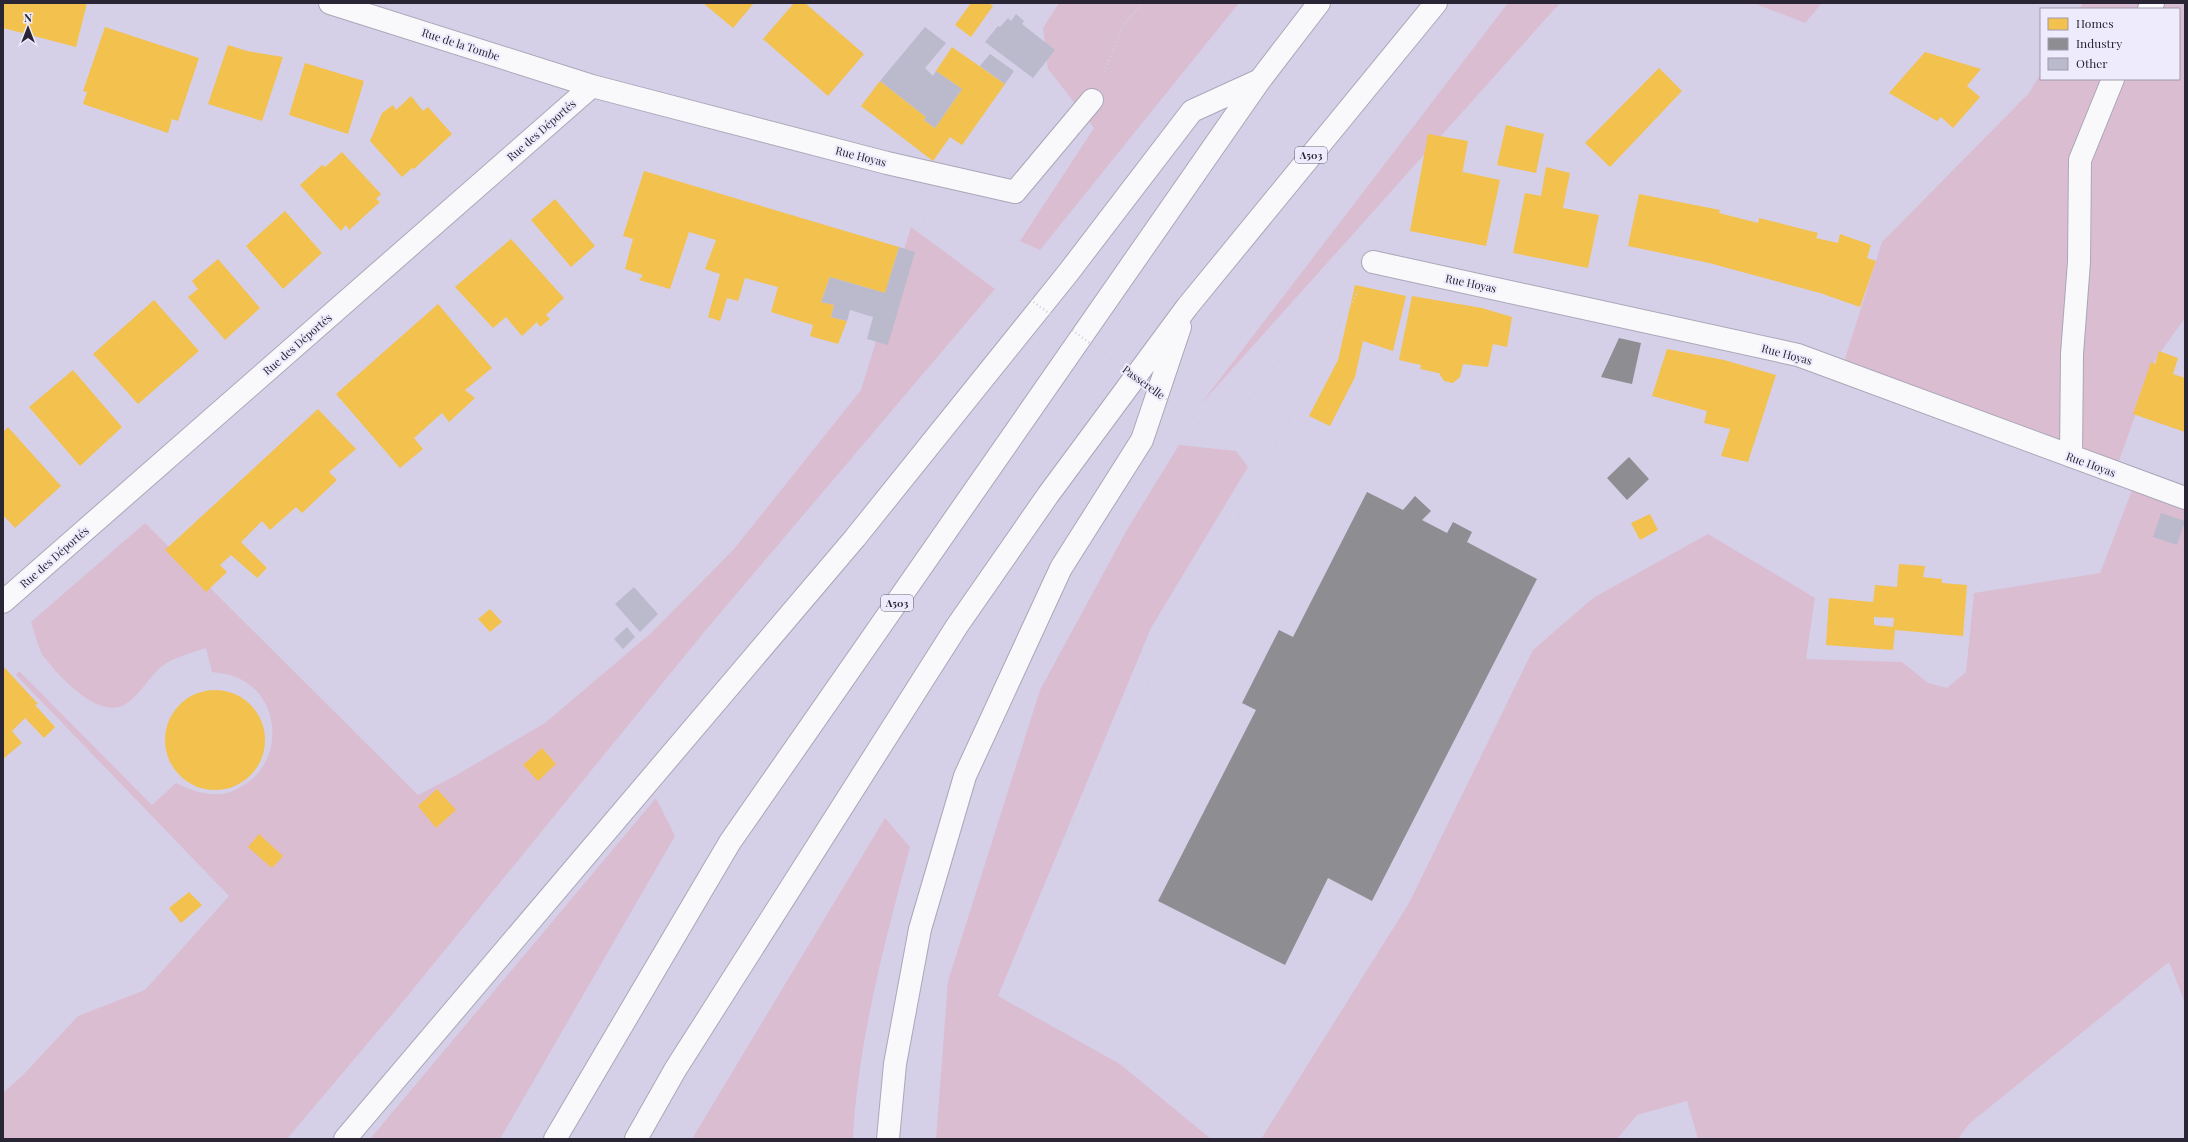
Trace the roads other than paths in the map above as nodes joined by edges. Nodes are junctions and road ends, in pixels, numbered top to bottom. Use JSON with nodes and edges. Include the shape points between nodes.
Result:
{"nodes":[{"id":1,"x":330,"y":3,"type":"edge"},
{"id":2,"x":1319,"y":3,"type":"edge"},
{"id":3,"x":1436,"y":3,"type":"edge"},
{"id":4,"x":1260,"y":80,"type":"junction"},
{"id":5,"x":2113,"y":80,"type":"edge"},
{"id":6,"x":592,"y":86,"type":"junction"},
{"id":7,"x":1092,"y":100,"type":"road end"},
{"id":8,"x":1373,"y":262,"type":"road end"},
{"id":9,"x":1187,"y":307,"type":"junction"},
{"id":10,"x":2071,"y":456,"type":"junction"},
{"id":11,"x":2185,"y":498,"type":"edge"},
{"id":12,"x":3,"y":602,"type":"edge"},
{"id":13,"x":889,"y":1136,"type":"edge"},
{"id":14,"x":344,"y":1139,"type":"edge"},
{"id":15,"x":555,"y":1139,"type":"edge"},
{"id":16,"x":636,"y":1139,"type":"edge"}],
"edges":[{"from":1,"to":6,"type":"main road","name":"Rue de la Tombe"},
{"from":2,"to":4,"type":"main road","number":"A503"},
{"from":3,"to":9,"type":"main road","number":"A503"},
{"from":4,"to":14,"type":"main road","via":[[1192,111],[1068,273],[855,538]]},
{"from":4,"to":15,"type":"main road","number":"A503","via":[[730,842]]},
{"from":5,"to":10,"type":"main road","via":[[2080,160],[2079,262],[2072,354]]},
{"from":6,"to":7,"type":"main road","name":"Rue Hoyas","via":[[887,163],[1015,192]]},
{"from":6,"to":12,"type":"main road","name":"Rue des Déportés"},
{"from":8,"to":10,"type":"main road","name":"Rue Hoyas","via":[[1798,355]]},
{"from":9,"to":13,"type":"main road","via":[[1142,440],[1061,568],[965,776],[920,929],[895,1064]]},
{"from":9,"to":16,"type":"main road","number":"A503","via":[[1048,495],[957,626],[675,1070]]},
{"from":10,"to":11,"type":"main road","name":"Rue Hoyas"}]}
